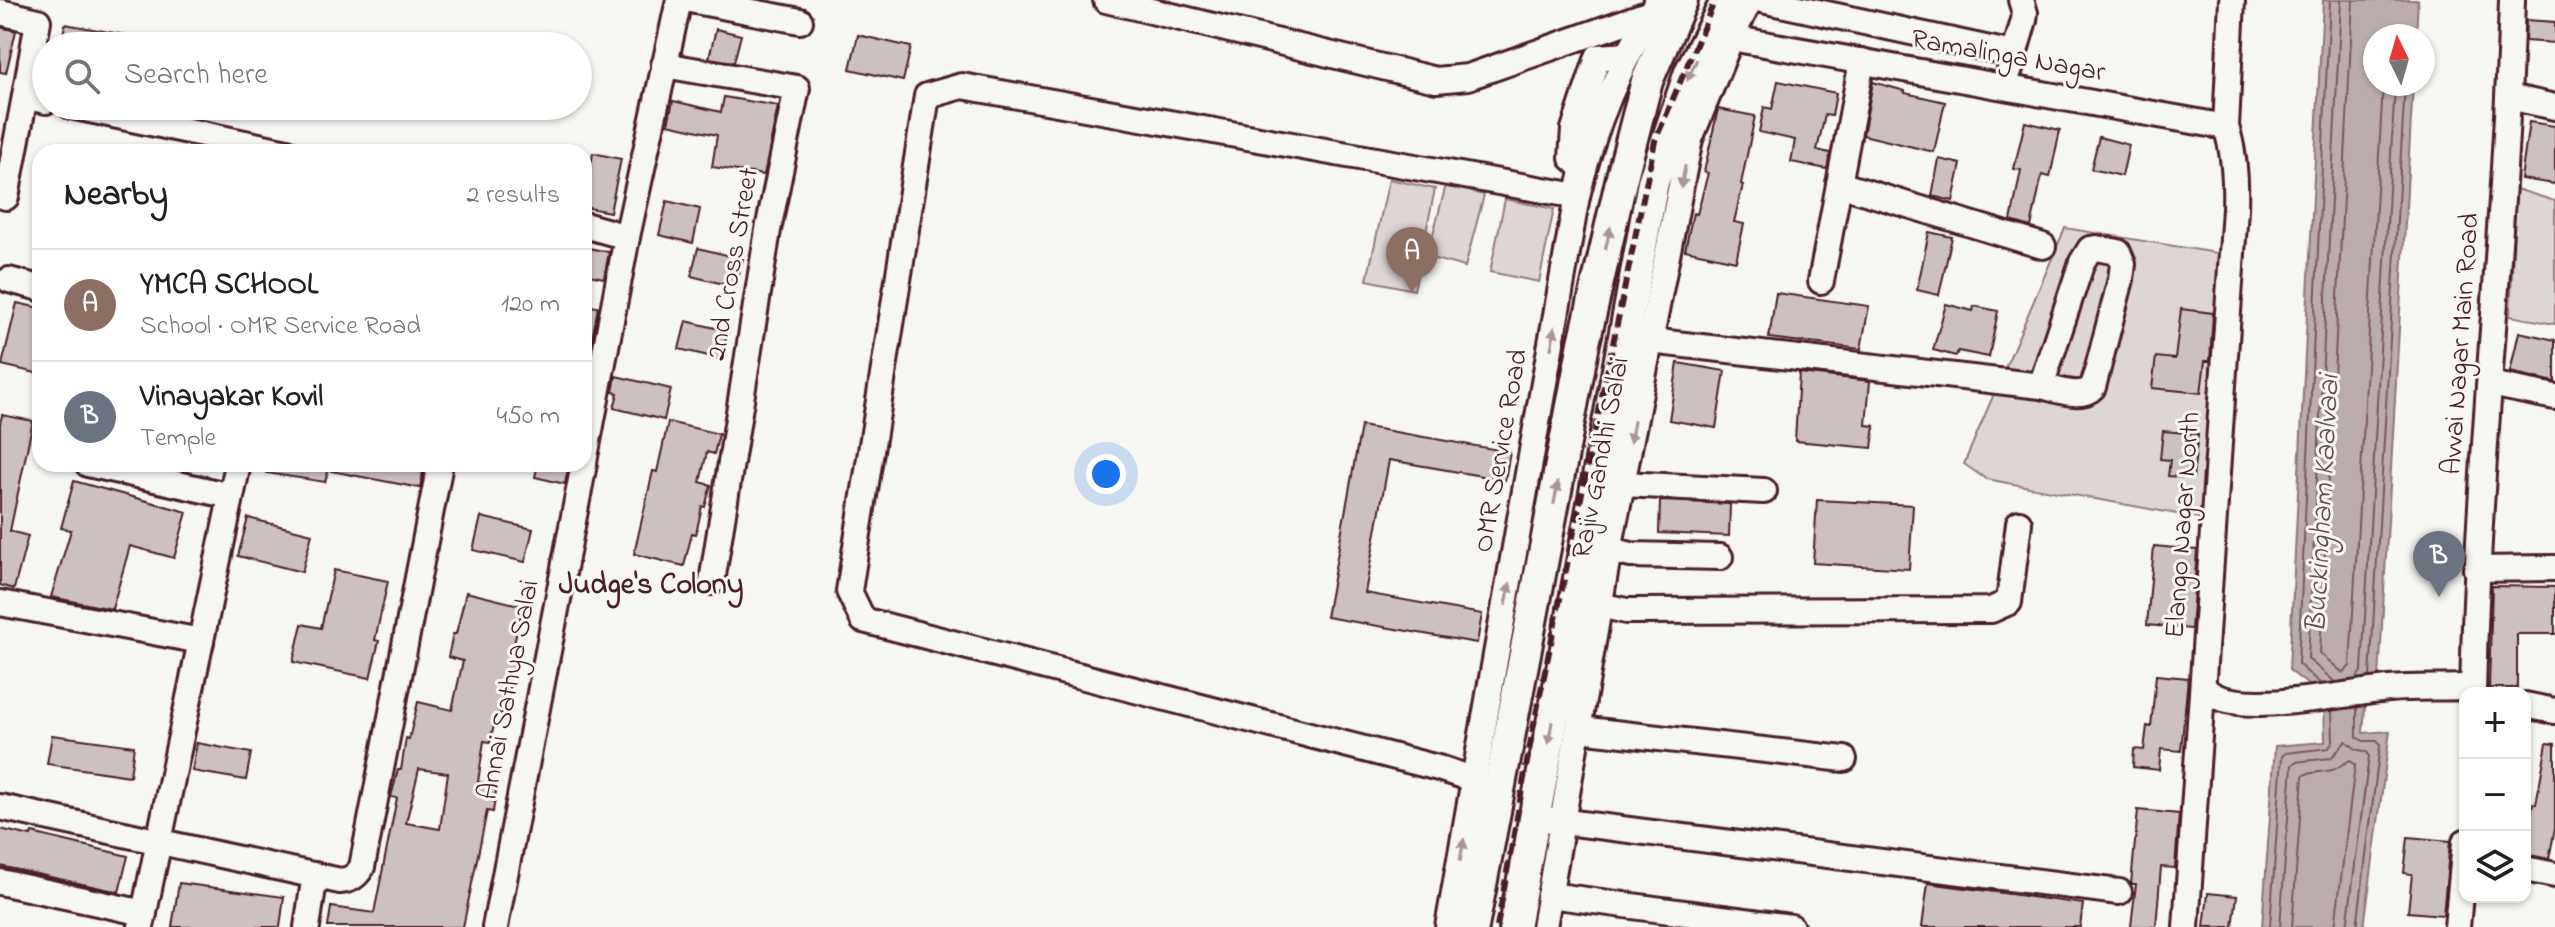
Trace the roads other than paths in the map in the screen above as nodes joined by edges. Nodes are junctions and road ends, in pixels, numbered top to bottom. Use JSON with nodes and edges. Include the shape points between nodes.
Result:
{"nodes":[{"id":1,"x":679,"y":0,"type":"edge"},
{"id":2,"x":690,"y":0,"type":"edge"},
{"id":3,"x":1106,"y":0,"type":"edge"},
{"id":4,"x":1682,"y":0,"type":"edge"},
{"id":5,"x":2021,"y":0,"type":"edge"},
{"id":6,"x":2232,"y":0,"type":"edge"},
{"id":7,"x":2512,"y":0,"type":"edge"},
{"id":8,"x":1654,"y":7,"type":"edge"},
{"id":9,"x":0,"y":12,"type":"edge"},
{"id":10,"x":1738,"y":13,"type":"edge"},
{"id":11,"x":800,"y":21,"type":"dead end"},
{"id":12,"x":38,"y":32,"type":"edge"},
{"id":13,"x":2013,"y":54,"type":"junction"},
{"id":14,"x":1862,"y":61,"type":"junction"},
{"id":15,"x":664,"y":65,"type":"junction"},
{"id":16,"x":2005,"y":86,"type":"junction"},
{"id":17,"x":2509,"y":97,"type":"junction"},
{"id":18,"x":2555,"y":107,"type":"edge"},
{"id":19,"x":32,"y":108,"type":"edge"},
{"id":20,"x":137,"y":120,"type":"edge"},
{"id":21,"x":2226,"y":127,"type":"junction"},
{"id":22,"x":249,"y":144,"type":"edge"},
{"id":23,"x":1839,"y":184,"type":"junction"},
{"id":24,"x":0,"y":195,"type":"edge"},
{"id":25,"x":1577,"y":196,"type":"junction"},
{"id":26,"x":592,"y":227,"type":"edge"},
{"id":27,"x":627,"y":237,"type":"junction"},
{"id":28,"x":2043,"y":246,"type":"dead end"},
{"id":29,"x":9,"y":280,"type":"dead end"},
{"id":30,"x":1821,"y":281,"type":"dead end"},
{"id":31,"x":32,"y":286,"type":"edge"},
{"id":32,"x":1650,"y":341,"type":"junction"},
{"id":33,"x":2490,"y":384,"type":"junction"},
{"id":34,"x":2041,"y":386,"type":"junction"},
{"id":35,"x":2555,"y":397,"type":"edge"},
{"id":36,"x":592,"y":421,"type":"edge"},
{"id":37,"x":124,"y":472,"type":"edge"},
{"id":38,"x":236,"y":472,"type":"edge"},
{"id":39,"x":438,"y":472,"type":"edge"},
{"id":40,"x":582,"y":472,"type":"edge"},
{"id":41,"x":1623,"y":484,"type":"junction"},
{"id":42,"x":1764,"y":491,"type":"dead end"},
{"id":43,"x":231,"y":496,"type":"junction"},
{"id":44,"x":2019,"y":523,"type":"dead end"},
{"id":45,"x":1609,"y":550,"type":"junction"},
{"id":46,"x":1720,"y":557,"type":"dead end"},
{"id":47,"x":2555,"y":568,"type":"edge"},
{"id":48,"x":2476,"y":569,"type":"junction"},
{"id":49,"x":712,"y":582,"type":"dead end"},
{"id":50,"x":0,"y":603,"type":"edge"},
{"id":51,"x":1600,"y":605,"type":"junction"},
{"id":52,"x":201,"y":641,"type":"junction"},
{"id":53,"x":1520,"y":679,"type":"junction"},
{"id":54,"x":1559,"y":687,"type":"junction"},
{"id":55,"x":2204,"y":687,"type":"junction"},
{"id":56,"x":2459,"y":687,"type":"edge"},
{"id":57,"x":2471,"y":687,"type":"edge"},
{"id":58,"x":2531,"y":706,"type":"edge"},
{"id":59,"x":2555,"y":711,"type":"edge"},
{"id":60,"x":1579,"y":729,"type":"junction"},
{"id":61,"x":1844,"y":759,"type":"dead end"},
{"id":62,"x":1475,"y":780,"type":"junction"},
{"id":63,"x":0,"y":807,"type":"edge"},
{"id":64,"x":1549,"y":820,"type":"junction"},
{"id":65,"x":160,"y":841,"type":"junction"},
{"id":66,"x":2531,"y":870,"type":"edge"},
{"id":67,"x":315,"y":875,"type":"junction"},
{"id":68,"x":2555,"y":875,"type":"edge"},
{"id":69,"x":0,"y":882,"type":"edge"},
{"id":70,"x":2119,"y":892,"type":"dead end"},
{"id":71,"x":1549,"y":895,"type":"junction"},
{"id":72,"x":2460,"y":903,"type":"edge"},
{"id":73,"x":143,"y":920,"type":"edge"},
{"id":74,"x":307,"y":927,"type":"edge"},
{"id":75,"x":495,"y":927,"type":"edge"},
{"id":76,"x":1448,"y":927,"type":"edge"},
{"id":77,"x":1473,"y":927,"type":"edge"},
{"id":78,"x":1514,"y":927,"type":"edge"},
{"id":79,"x":1544,"y":927,"type":"edge"},
{"id":80,"x":1791,"y":927,"type":"edge"},
{"id":81,"x":2186,"y":927,"type":"edge"},
{"id":82,"x":2457,"y":927,"type":"edge"}],
"edges":[{"from":1,"to":15,"type":"street","name":"Annai Sathya Salai"},
{"from":2,"to":11,"type":"street"},
{"from":3,"to":8,"type":"street","via":[[1436,80],[1468,77]]},
{"from":53,"to":4,"type":"main road","name":"Rajiv Gandhi Salai","one_way":true,"via":[[1584,343],[1622,177],[1647,81]]},
{"from":5,"to":13,"type":"street","via":[[2024,20]]},
{"from":6,"to":21,"type":"street","name":"Elango Nagar North"},
{"from":7,"to":17,"type":"street","name":"Avvai Nagar Main Road"},
{"from":8,"to":25,"type":"street","name":"OMR Service Road","via":[[1607,97]]},
{"from":9,"to":12,"type":"street","via":[[38,21]]},
{"from":10,"to":13,"type":"street"},
{"from":10,"to":14,"type":"street","name":"Ramalinga Nagar"},
{"from":10,"to":32,"type":"street","one_way":true,"via":[[1690,139]]},
{"from":10,"to":54,"type":"main road","name":"Rajiv Gandhi Salai","one_way":true,"via":[[1690,72],[1653,182]]},
{"from":13,"to":16,"type":"street"},
{"from":14,"to":16,"type":"street","name":"Ramalinga Nagar"},
{"from":14,"to":23,"type":"street"},
{"from":15,"to":27,"type":"street","name":"Annai Sathya Salai"},
{"from":15,"to":49,"type":"street","name":"2nd Cross Street","via":[[797,88],[768,230]]},
{"from":16,"to":21,"type":"street","name":"Ramalinga Nagar"},
{"from":17,"to":18,"type":"street"},
{"from":17,"to":33,"type":"street","name":"Avvai Nagar Main Road"},
{"from":19,"to":24,"type":"street","via":[[6,197]]},
{"from":20,"to":22,"type":"street"},
{"from":21,"to":55,"type":"street","name":"Elango Nagar North","via":[[2235,209]]},
{"from":23,"to":28,"type":"street"},
{"from":23,"to":30,"type":"street"},
{"from":62,"to":25,"type":"street","name":"OMR Service Road","one_way":true},
{"from":25,"to":62,"type":"street","via":[[962,86],[927,96],[849,591],[863,620]]},
{"from":26,"to":27,"type":"street"},
{"from":27,"to":36,"type":"street","name":"Annai Sathya Salai"},
{"from":29,"to":31,"type":"street"},
{"from":32,"to":34,"type":"street"},
{"from":32,"to":41,"type":"street","one_way":true},
{"from":33,"to":35,"type":"street"},
{"from":33,"to":48,"type":"street","name":"Avvai Nagar Main Road"},
{"from":34,"to":34,"type":"street","via":[[2079,393],[2093,387],[2121,279],[2118,252],[2090,249],[2082,262]]},
{"from":37,"to":43,"type":"street"},
{"from":38,"to":43,"type":"street"},
{"from":39,"to":67,"type":"street","via":[[362,867],[348,880]]},
{"from":40,"to":75,"type":"street","name":"Annai Sathya Salai"},
{"from":41,"to":42,"type":"street"},
{"from":41,"to":45,"type":"street"},
{"from":43,"to":52,"type":"street"},
{"from":44,"to":51,"type":"street","via":[[2009,602],[1991,610],[1626,611]]},
{"from":45,"to":46,"type":"street"},
{"from":45,"to":51,"type":"street"},
{"from":47,"to":48,"type":"street"},
{"from":48,"to":57,"type":"street","name":"Avvai Nagar Main Road"},
{"from":50,"to":52,"type":"street"},
{"from":51,"to":60,"type":"street"},
{"from":52,"to":65,"type":"street"},
{"from":53,"to":54,"type":"main road"},
{"from":53,"to":77,"type":"main road","name":"Rajiv Gandhi Salai"},
{"from":54,"to":64,"type":"main road","name":"Rajiv Gandhi Salai","one_way":true},
{"from":55,"to":56,"type":"street","via":[[2218,699],[2257,704]]},
{"from":55,"to":81,"type":"street","name":"Elango Nagar North"},
{"from":58,"to":59,"type":"street"},
{"from":60,"to":61,"type":"street"},
{"from":60,"to":64,"type":"street"},
{"from":76,"to":62,"type":"street","name":"OMR Service Road","one_way":true},
{"from":63,"to":65,"type":"street"},
{"from":64,"to":70,"type":"street"},
{"from":64,"to":71,"type":"street"},
{"from":64,"to":78,"type":"main road","name":"Rajiv Gandhi Salai"},
{"from":65,"to":67,"type":"street"},
{"from":65,"to":73,"type":"street"},
{"from":66,"to":68,"type":"street"},
{"from":67,"to":74,"type":"street"},
{"from":69,"to":73,"type":"street"},
{"from":71,"to":79,"type":"street"},
{"from":71,"to":80,"type":"street"},
{"from":72,"to":82,"type":"street"}]}
